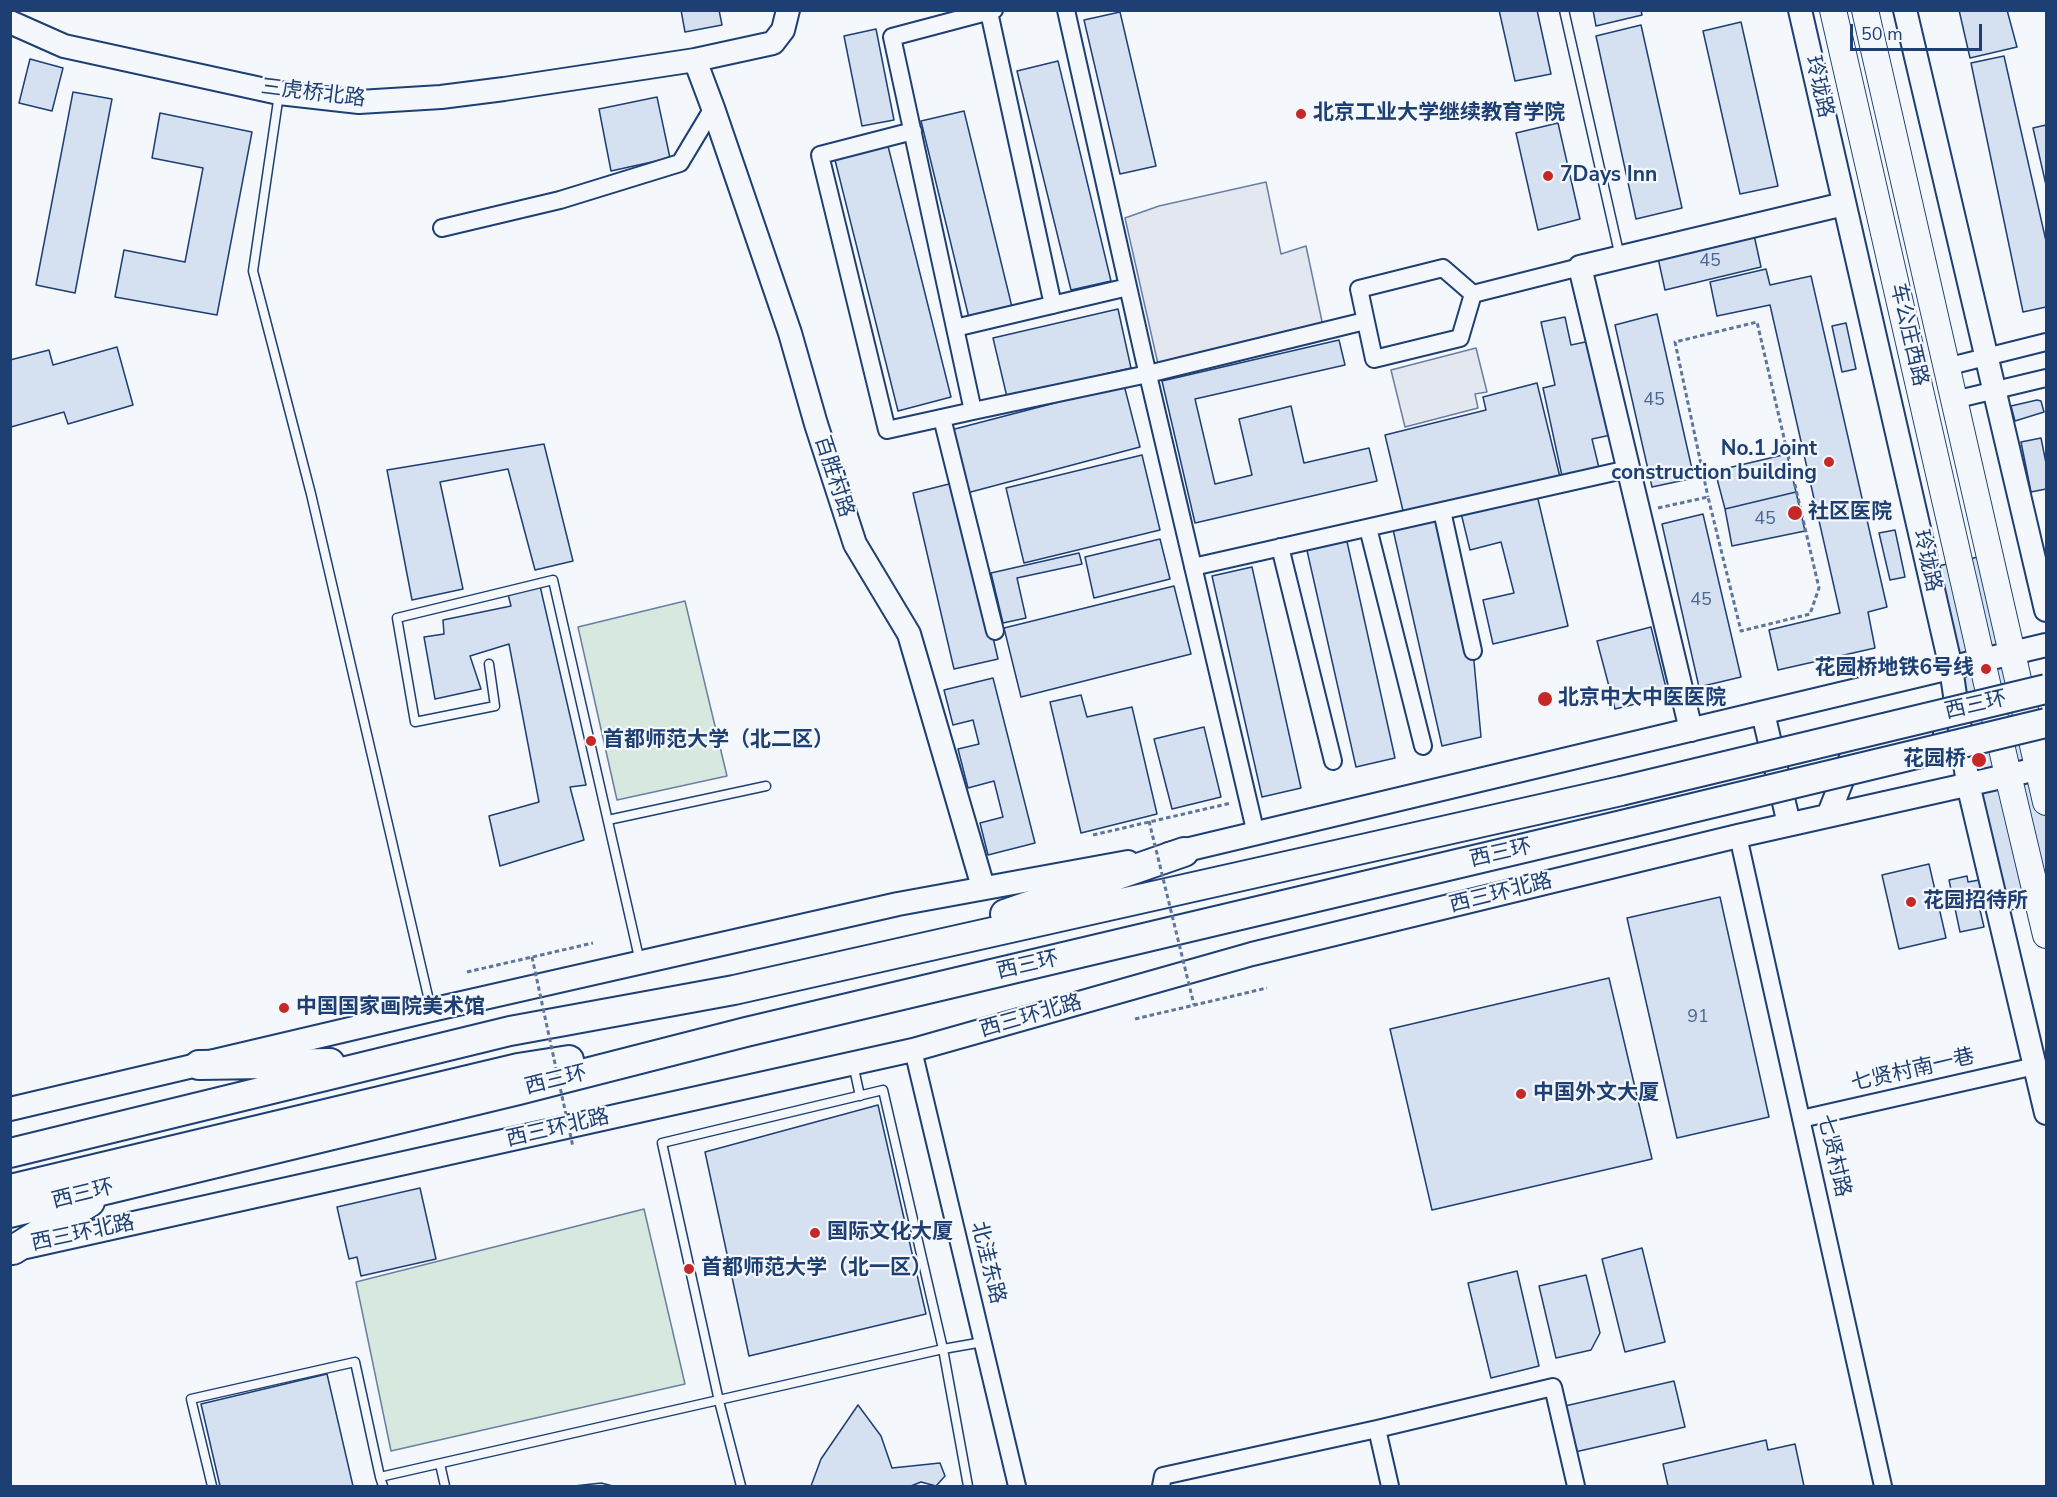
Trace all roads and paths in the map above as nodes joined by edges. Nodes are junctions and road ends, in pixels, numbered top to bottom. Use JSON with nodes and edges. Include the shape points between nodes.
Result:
{"nodes":[{"id":1,"x":788,"y":10,"type":"edge"},
{"id":2,"x":1066,"y":10,"type":"edge"},
{"id":3,"x":1564,"y":10,"type":"edge"},
{"id":4,"x":1800,"y":10,"type":"edge"},
{"id":5,"x":1833,"y":10,"type":"edge"},
{"id":6,"x":1865,"y":10,"type":"edge"},
{"id":7,"x":1905,"y":10,"type":"edge"},
{"id":8,"x":991,"y":11,"type":"edge"},
{"id":9,"x":10,"y":22,"type":"edge"},
{"id":10,"x":695,"y":60,"type":"junction"},
{"id":11,"x":279,"y":93,"type":"junction"},
{"id":12,"x":713,"y":108,"type":"junction"},
{"id":13,"x":913,"y":131,"type":"junction"},
{"id":14,"x":1844,"y":204,"type":"junction"},
{"id":15,"x":442,"y":228,"type":"dead end"},
{"id":16,"x":1620,"y":257,"type":"junction"},
{"id":17,"x":1580,"y":267,"type":"junction"},
{"id":18,"x":1128,"y":287,"type":"junction"},
{"id":19,"x":1473,"y":294,"type":"junction"},
{"id":20,"x":1053,"y":305,"type":"junction"},
{"id":21,"x":1365,"y":321,"type":"junction"},
{"id":22,"x":955,"y":328,"type":"junction"},
{"id":23,"x":2046,"y":342,"type":"edge"},
{"id":24,"x":1987,"y":357,"type":"junction"},
{"id":25,"x":1946,"y":367,"type":"junction"},
{"id":26,"x":1148,"y":374,"type":"junction"},
{"id":27,"x":2046,"y":378,"type":"edge"},
{"id":28,"x":1994,"y":390,"type":"junction"},
{"id":29,"x":1954,"y":400,"type":"junction"},
{"id":30,"x":973,"y":411,"type":"junction"},
{"id":31,"x":942,"y":418,"type":"junction"},
{"id":32,"x":1628,"y":469,"type":"junction"},
{"id":33,"x":1708,"y":497,"type":"junction"},
{"id":34,"x":1442,"y":511,"type":"junction"},
{"id":35,"x":1639,"y":513,"type":"junction"},
{"id":36,"x":1368,"y":528,"type":"junction"},
{"id":37,"x":1280,"y":547,"type":"junction"},
{"id":38,"x":1193,"y":567,"type":"junction"},
{"id":39,"x":2046,"y":610,"type":"edge"},
{"id":40,"x":995,"y":631,"type":"dead end"},
{"id":41,"x":2046,"y":645,"type":"edge"},
{"id":42,"x":1473,"y":651,"type":"dead end"},
{"id":43,"x":2012,"y":653,"type":"junction"},
{"id":44,"x":1982,"y":660,"type":"junction"},
{"id":45,"x":489,"y":664,"type":"dead end"},
{"id":46,"x":1951,"y":668,"type":"junction"},
{"id":47,"x":2046,"y":689,"type":"edge"},
{"id":48,"x":2039,"y":711,"type":"edge"},
{"id":49,"x":1763,"y":713,"type":"junction"},
{"id":50,"x":1994,"y":715,"type":"junction"},
{"id":51,"x":1959,"y":724,"type":"junction"},
{"id":52,"x":1690,"y":730,"type":"junction"},
{"id":53,"x":1423,"y":746,"type":"dead end"},
{"id":54,"x":1333,"y":761,"type":"dead end"},
{"id":55,"x":2043,"y":768,"type":"edge"},
{"id":56,"x":2008,"y":776,"type":"junction"},
{"id":57,"x":1968,"y":784,"type":"junction"},
{"id":58,"x":766,"y":786,"type":"dead end"},
{"id":59,"x":1248,"y":799,"type":"junction"},
{"id":60,"x":2046,"y":802,"type":"edge"},
{"id":61,"x":1828,"y":816,"type":"junction"},
{"id":62,"x":608,"y":820,"type":"junction"},
{"id":63,"x":1149,"y":821,"type":"junction"},
{"id":64,"x":1789,"y":824,"type":"junction"},
{"id":65,"x":1256,"y":834,"type":"junction"},
{"id":66,"x":1092,"y":835,"type":"dead end"},
{"id":67,"x":1738,"y":836,"type":"junction"},
{"id":68,"x":1184,"y":852,"type":"junction"},
{"id":69,"x":983,"y":887,"type":"junction"},
{"id":70,"x":2046,"y":935,"type":"edge"},
{"id":71,"x":593,"y":943,"type":"dead end"},
{"id":72,"x":532,"y":957,"type":"junction"},
{"id":73,"x":878,"y":957,"type":"junction"},
{"id":74,"x":640,"y":963,"type":"junction"},
{"id":75,"x":467,"y":972,"type":"dead end"},
{"id":76,"x":1267,"y":988,"type":"dead end"},
{"id":77,"x":734,"y":990,"type":"junction"},
{"id":78,"x":1194,"y":1005,"type":"junction"},
{"id":79,"x":431,"y":1010,"type":"junction"},
{"id":80,"x":1135,"y":1019,"type":"dead end"},
{"id":81,"x":746,"y":1032,"type":"junction"},
{"id":82,"x":913,"y":1050,"type":"junction"},
{"id":83,"x":517,"y":1062,"type":"junction"},
{"id":84,"x":380,"y":1063,"type":"junction"},
{"id":85,"x":852,"y":1064,"type":"junction"},
{"id":86,"x":199,"y":1065,"type":"junction"},
{"id":87,"x":2036,"y":1066,"type":"junction"},
{"id":88,"x":860,"y":1096,"type":"junction"},
{"id":89,"x":10,"y":1110,"type":"edge"},
{"id":90,"x":2046,"y":1113,"type":"edge"},
{"id":91,"x":1801,"y":1119,"type":"junction"},
{"id":92,"x":573,"y":1147,"type":"dead end"},
{"id":93,"x":10,"y":1153,"type":"edge"},
{"id":94,"x":10,"y":1172,"type":"edge"},
{"id":95,"x":111,"y":1188,"type":"junction"},
{"id":96,"x":10,"y":1189,"type":"edge"},
{"id":97,"x":10,"y":1213,"type":"edge"},
{"id":98,"x":12,"y":1250,"type":"edge"},
{"id":99,"x":983,"y":1342,"type":"junction"},
{"id":100,"x":943,"y":1349,"type":"junction"},
{"id":101,"x":719,"y":1401,"type":"junction"},
{"id":102,"x":1377,"y":1429,"type":"junction"},
{"id":103,"x":440,"y":1464,"type":"junction"},
{"id":104,"x":381,"y":1477,"type":"junction"},
{"id":105,"x":212,"y":1486,"type":"edge"},
{"id":106,"x":383,"y":1486,"type":"edge"},
{"id":107,"x":445,"y":1486,"type":"edge"},
{"id":108,"x":741,"y":1486,"type":"edge"},
{"id":109,"x":968,"y":1486,"type":"edge"},
{"id":110,"x":1017,"y":1486,"type":"edge"},
{"id":111,"x":1161,"y":1486,"type":"edge"},
{"id":112,"x":1390,"y":1486,"type":"edge"},
{"id":113,"x":1576,"y":1486,"type":"edge"},
{"id":114,"x":1883,"y":1486,"type":"edge"}],
"edges":[{"from":1,"to":10,"type":"street","name":"三虎桥北路","via":[[783,30],[773,43]]},
{"from":2,"to":18,"type":"street"},
{"from":3,"to":16,"type":"lane"},
{"from":4,"to":14,"type":"street","name":"玲珑路"},
{"from":5,"to":44,"type":"main road","name":"车公庄西路"},
{"from":6,"to":25,"type":"main road","name":"车公庄西路"},
{"from":7,"to":24,"type":"street"},
{"from":8,"to":13,"type":"street","via":[[892,37]]},
{"from":8,"to":20,"type":"street"},
{"from":9,"to":11,"type":"street","name":"三虎桥北路","via":[[64,46]]},
{"from":10,"to":11,"type":"street","name":"三虎桥北路","via":[[441,97],[359,102]]},
{"from":10,"to":12,"type":"street","name":"百胜村路"},
{"from":11,"to":79,"type":"lane","via":[[253,271],[311,494]]},
{"from":12,"to":15,"type":"street","via":[[680,164],[560,200]]},
{"from":12,"to":69,"type":"street","name":"百胜村路","via":[[790,333],[855,544],[909,634]]},
{"from":13,"to":22,"type":"street"},
{"from":13,"to":31,"type":"street","via":[[820,155],[886,430]]},
{"from":14,"to":16,"type":"street"},
{"from":14,"to":46,"type":"street","name":"玲珑路"},
{"from":16,"to":17,"type":"street"},
{"from":17,"to":19,"type":"street"},
{"from":17,"to":32,"type":"street"},
{"from":18,"to":20,"type":"street"},
{"from":18,"to":26,"type":"street"},
{"from":19,"to":21,"type":"street","via":[[1443,268],[1359,289]]},
{"from":19,"to":21,"type":"street","via":[[1460,338],[1374,359]]},
{"from":20,"to":22,"type":"street"},
{"from":21,"to":26,"type":"street"},
{"from":22,"to":30,"type":"street"},
{"from":23,"to":24,"type":"street"},
{"from":24,"to":25,"type":"street"},
{"from":24,"to":28,"type":"street"},
{"from":25,"to":29,"type":"main road","name":"车公庄西路"},
{"from":26,"to":30,"type":"street"},
{"from":26,"to":38,"type":"street"},
{"from":27,"to":28,"type":"street"},
{"from":28,"to":29,"type":"street"},
{"from":28,"to":39,"type":"street"},
{"from":29,"to":43,"type":"main road","name":"车公庄西路"},
{"from":30,"to":31,"type":"street"},
{"from":31,"to":40,"type":"street"},
{"from":32,"to":34,"type":"street"},
{"from":32,"to":35,"type":"street"},
{"from":33,"to":33,"type":"path","via":[[1742,631],[1810,614],[1819,588],[1757,322],[1675,342]]},
{"from":33,"to":35,"type":"path"},
{"from":34,"to":36,"type":"street"},
{"from":34,"to":42,"type":"street"},
{"from":35,"to":52,"type":"street"},
{"from":36,"to":37,"type":"street"},
{"from":36,"to":53,"type":"street"},
{"from":37,"to":38,"type":"street"},
{"from":37,"to":54,"type":"street"},
{"from":38,"to":59,"type":"street"},
{"from":41,"to":43,"type":"street"},
{"from":43,"to":44,"type":"street"},
{"from":43,"to":48,"type":"main road","name":"车公庄西路"},
{"from":44,"to":46,"type":"street"},
{"from":44,"to":50,"type":"main road","name":"车公庄西路"},
{"from":45,"to":62,"type":"lane","via":[[495,705],[415,722],[397,618],[553,580]]},
{"from":46,"to":49,"type":"street"},
{"from":46,"to":51,"type":"street","name":"玲珑路"},
{"from":47,"to":73,"type":"highway","name":"西三环","bridge":true,"via":[[1622,791]]},
{"from":48,"to":50,"type":"street"},
{"from":48,"to":55,"type":"main road","name":"车公庄西路"},
{"from":48,"to":81,"type":"highway","name":"西三环","bridge":true,"via":[[1630,823]]},
{"from":49,"to":52,"type":"street"},
{"from":49,"to":64,"type":"street"},
{"from":50,"to":51,"type":"street"},
{"from":50,"to":56,"type":"main road","name":"车公庄西路"},
{"from":51,"to":57,"type":"street","name":"玲珑路"},
{"from":51,"to":61,"type":"street","via":[[1854,750]]},
{"from":52,"to":65,"type":"street"},
{"from":55,"to":56,"type":"street","name":"西三环北路"},
{"from":55,"to":60,"type":"main road"},
{"from":56,"to":57,"type":"street","name":"西三环北路"},
{"from":56,"to":70,"type":"main road"},
{"from":57,"to":61,"type":"street","name":"西三环北路"},
{"from":57,"to":87,"type":"street","name":"玲珑路"},
{"from":58,"to":62,"type":"lane"},
{"from":59,"to":63,"type":"path"},
{"from":59,"to":65,"type":"street"},
{"from":61,"to":64,"type":"street","name":"西三环北路"},
{"from":62,"to":74,"type":"lane"},
{"from":63,"to":66,"type":"path"},
{"from":63,"to":78,"type":"path","bridge":true},
{"from":64,"to":67,"type":"street","name":"西三环北路"},
{"from":65,"to":68,"type":"street"},
{"from":67,"to":82,"type":"street","name":"西三环北路","via":[[1252,954]]},
{"from":67,"to":91,"type":"street","name":"七贤村路"},
{"from":68,"to":69,"type":"street"},
{"from":68,"to":73,"type":"highway"},
{"from":69,"to":74,"type":"street"},
{"from":71,"to":72,"type":"path"},
{"from":72,"to":75,"type":"path"},
{"from":72,"to":92,"type":"path","bridge":true},
{"from":73,"to":77,"type":"highway","name":"西三环"},
{"from":74,"to":79,"type":"street"},
{"from":76,"to":78,"type":"path"},
{"from":77,"to":83,"type":"highway"},
{"from":77,"to":84,"type":"highway","name":"西三环","via":[[510,1031]]},
{"from":78,"to":80,"type":"path"},
{"from":79,"to":86,"type":"street"},
{"from":81,"to":83,"type":"highway"},
{"from":81,"to":95,"type":"highway","name":"西三环"},
{"from":82,"to":85,"type":"street","name":"西三环北路"},
{"from":82,"to":99,"type":"street","name":"北洼东路"},
{"from":83,"to":94,"type":"highway"},
{"from":83,"to":96,"type":"highway"},
{"from":84,"to":86,"type":"highway"},
{"from":84,"to":93,"type":"highway","name":"西三环"},
{"from":85,"to":88,"type":"lane"},
{"from":85,"to":98,"type":"street","name":"西三环北路"},
{"from":86,"to":89,"type":"street"},
{"from":87,"to":90,"type":"street","name":"玲珑路"},
{"from":87,"to":91,"type":"street","name":"七贤村南一巷"},
{"from":88,"to":100,"type":"lane","via":[[883,1090]]},
{"from":88,"to":101,"type":"lane","via":[[663,1143]]},
{"from":91,"to":114,"type":"street","name":"七贤村路"},
{"from":95,"to":97,"type":"highway","name":"西三环"},
{"from":95,"to":98,"type":"highway"},
{"from":99,"to":100,"type":"lane"},
{"from":99,"to":110,"type":"street","name":"北洼东路"},
{"from":100,"to":101,"type":"lane"},
{"from":100,"to":109,"type":"lane"},
{"from":101,"to":103,"type":"lane"},
{"from":101,"to":108,"type":"lane"},
{"from":102,"to":111,"type":"street","via":[[1163,1476]]},
{"from":102,"to":112,"type":"street"},
{"from":102,"to":113,"type":"street","via":[[1553,1387]]},
{"from":103,"to":104,"type":"lane"},
{"from":103,"to":107,"type":"lane"},
{"from":104,"to":105,"type":"lane","via":[[356,1362],[191,1399]]},
{"from":104,"to":106,"type":"lane"}]}
